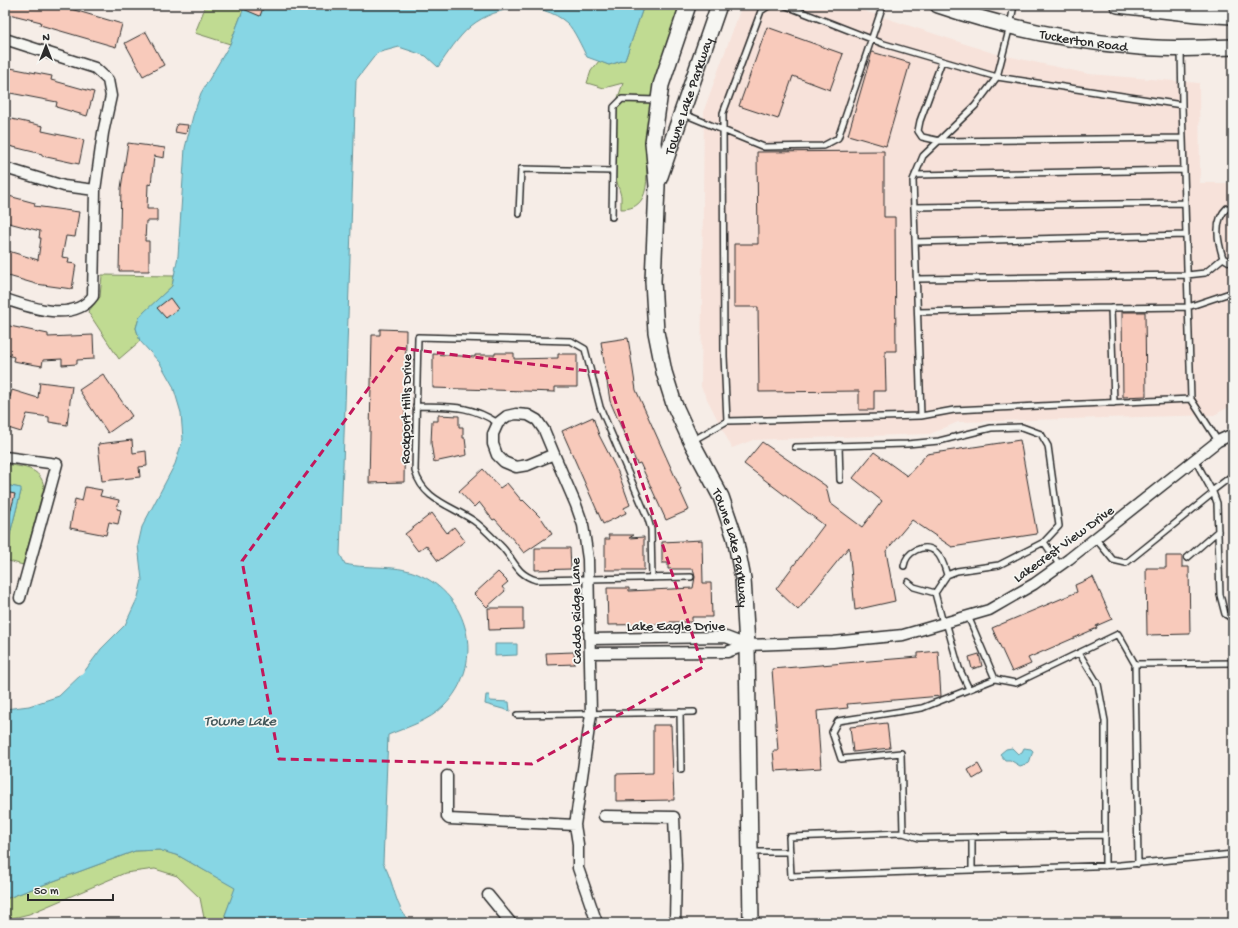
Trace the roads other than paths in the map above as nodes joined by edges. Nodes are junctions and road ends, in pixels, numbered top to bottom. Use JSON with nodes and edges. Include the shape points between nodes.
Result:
{"nodes":[{"id":1,"x":688,"y":5,"type":"edge"},
{"id":2,"x":719,"y":5,"type":"edge"},
{"id":3,"x":770,"y":5,"type":"edge"},
{"id":4,"x":784,"y":5,"type":"edge"},
{"id":5,"x":883,"y":5,"type":"edge"},
{"id":6,"x":938,"y":5,"type":"edge"},
{"id":7,"x":1014,"y":5,"type":"edge"},
{"id":8,"x":1118,"y":5,"type":"edge"},
{"id":9,"x":1233,"y":16,"type":"edge"},
{"id":10,"x":1010,"y":26,"type":"junction"},
{"id":11,"x":872,"y":38,"type":"junction"},
{"id":12,"x":5,"y":39,"type":"edge"},
{"id":13,"x":1233,"y":47,"type":"edge"},
{"id":14,"x":1181,"y":49,"type":"junction"},
{"id":15,"x":942,"y":61,"type":"junction"},
{"id":16,"x":997,"y":77,"type":"junction"},
{"id":17,"x":658,"y":100,"type":"junction"},
{"id":18,"x":1182,"y":105,"type":"junction"},
{"id":19,"x":681,"y":112,"type":"junction"},
{"id":20,"x":723,"y":131,"type":"junction"},
{"id":21,"x":1183,"y":138,"type":"junction"},
{"id":22,"x":940,"y":141,"type":"junction"},
{"id":23,"x":5,"y":168,"type":"edge"},
{"id":24,"x":1184,"y":170,"type":"junction"},
{"id":25,"x":612,"y":171,"type":"junction"},
{"id":26,"x":915,"y":175,"type":"junction"},
{"id":27,"x":657,"y":186,"type":"junction"},
{"id":28,"x":96,"y":190,"type":"junction"},
{"id":29,"x":1185,"y":203,"type":"junction"},
{"id":30,"x":914,"y":207,"type":"junction"},
{"id":31,"x":1233,"y":208,"type":"edge"},
{"id":32,"x":520,"y":214,"type":"dead end"},
{"id":33,"x":612,"y":217,"type":"dead end"},
{"id":34,"x":1186,"y":235,"type":"junction"},
{"id":35,"x":915,"y":242,"type":"junction"},
{"id":36,"x":1223,"y":258,"type":"junction"},
{"id":37,"x":1233,"y":264,"type":"edge"},
{"id":38,"x":1187,"y":275,"type":"junction"},
{"id":39,"x":917,"y":280,"type":"junction"},
{"id":40,"x":1233,"y":292,"type":"edge"},
{"id":41,"x":5,"y":300,"type":"edge"},
{"id":42,"x":1188,"y":307,"type":"junction"},
{"id":43,"x":1111,"y":308,"type":"junction"},
{"id":44,"x":918,"y":312,"type":"junction"},
{"id":45,"x":1191,"y":399,"type":"junction"},
{"id":46,"x":1114,"y":403,"type":"junction"},
{"id":47,"x":416,"y":406,"type":"junction"},
{"id":48,"x":921,"y":416,"type":"junction"},
{"id":49,"x":727,"y":421,"type":"junction"},
{"id":50,"x":498,"y":424,"type":"junction"},
{"id":51,"x":1233,"y":434,"type":"edge"},
{"id":52,"x":691,"y":442,"type":"junction"},
{"id":53,"x":1218,"y":442,"type":"junction"},
{"id":54,"x":839,"y":445,"type":"junction"},
{"id":55,"x":795,"y":447,"type":"dead end"},
{"id":56,"x":554,"y":454,"type":"junction"},
{"id":57,"x":5,"y":457,"type":"edge"},
{"id":58,"x":1195,"y":460,"type":"junction"},
{"id":59,"x":1233,"y":475,"type":"edge"},
{"id":60,"x":840,"y":480,"type":"dead end"},
{"id":61,"x":1213,"y":492,"type":"junction"},
{"id":62,"x":1218,"y":531,"type":"junction"},
{"id":63,"x":1096,"y":539,"type":"junction"},
{"id":64,"x":1044,"y":542,"type":"junction"},
{"id":65,"x":1187,"y":558,"type":"dead end"},
{"id":66,"x":904,"y":566,"type":"dead end"},
{"id":67,"x":1060,"y":566,"type":"junction"},
{"id":68,"x":947,"y":575,"type":"junction"},
{"id":69,"x":691,"y":577,"type":"dead end"},
{"id":70,"x":652,"y":578,"type":"junction"},
{"id":71,"x":589,"y":579,"type":"junction"},
{"id":72,"x":908,"y":582,"type":"dead end"},
{"id":73,"x":935,"y":593,"type":"junction"},
{"id":74,"x":20,"y":598,"type":"dead end"},
{"id":75,"x":968,"y":616,"type":"junction"},
{"id":76,"x":1233,"y":619,"type":"edge"},
{"id":77,"x":945,"y":623,"type":"junction"},
{"id":78,"x":590,"y":639,"type":"junction"},
{"id":79,"x":747,"y":645,"type":"junction"},
{"id":80,"x":1079,"y":652,"type":"junction"},
{"id":81,"x":590,"y":653,"type":"junction"},
{"id":82,"x":1233,"y":663,"type":"edge"},
{"id":83,"x":1135,"y":664,"type":"junction"},
{"id":84,"x":995,"y":679,"type":"junction"},
{"id":85,"x":969,"y":689,"type":"junction"},
{"id":86,"x":680,"y":712,"type":"junction"},
{"id":87,"x":694,"y":712,"type":"dead end"},
{"id":88,"x":591,"y":714,"type":"junction"},
{"id":89,"x":516,"y":715,"type":"dead end"},
{"id":90,"x":681,"y":770,"type":"dead end"},
{"id":91,"x":446,"y":776,"type":"dead end"},
{"id":92,"x":604,"y":816,"type":"dead end"},
{"id":93,"x":575,"y":825,"type":"junction"},
{"id":94,"x":903,"y":833,"type":"junction"},
{"id":95,"x":1105,"y":835,"type":"junction"},
{"id":96,"x":972,"y":837,"type":"junction"},
{"id":97,"x":750,"y":852,"type":"junction"},
{"id":98,"x":790,"y":852,"type":"junction"},
{"id":99,"x":1233,"y":854,"type":"edge"},
{"id":100,"x":1138,"y":864,"type":"junction"},
{"id":101,"x":1105,"y":866,"type":"junction"},
{"id":102,"x":972,"y":870,"type":"junction"},
{"id":103,"x":488,"y":895,"type":"dead end"},
{"id":104,"x":511,"y":923,"type":"edge"},
{"id":105,"x":596,"y":923,"type":"edge"},
{"id":106,"x":675,"y":923,"type":"edge"},
{"id":107,"x":751,"y":923,"type":"edge"}],
"edges":[{"from":1,"to":17,"type":"street","name":"Towne Lake Parkway","via":[[669,57]]},
{"from":2,"to":19,"type":"street","name":"Towne Lake Parkway"},
{"from":3,"to":20,"type":"lane","via":[[761,11],[724,113]]},
{"from":4,"to":11,"type":"lane"},
{"from":5,"to":11,"type":"lane"},
{"from":6,"to":10,"type":"street","name":"Tuckerton Road"},
{"from":7,"to":10,"type":"lane"},
{"from":8,"to":9,"type":"street"},
{"from":10,"to":14,"type":"street","name":"Tuckerton Road","via":[[1131,47]]},
{"from":10,"to":16,"type":"lane"},
{"from":11,"to":15,"type":"lane"},
{"from":11,"to":20,"type":"lane","via":[[838,138],[823,146],[764,147]]},
{"from":12,"to":28,"type":"street","via":[[95,68],[108,80],[111,96],[103,133]]},
{"from":13,"to":14,"type":"street","name":"Tuckerton Road"},
{"from":14,"to":18,"type":"lane"},
{"from":15,"to":16,"type":"lane"},
{"from":15,"to":22,"type":"lane","via":[[918,131],[922,137]]},
{"from":16,"to":18,"type":"lane"},
{"from":16,"to":22,"type":"lane","via":[[975,106]]},
{"from":17,"to":25,"type":"lane","via":[[622,99],[614,107]]},
{"from":17,"to":27,"type":"street","name":"Towne Lake Parkway","via":[[652,142]]},
{"from":18,"to":21,"type":"lane"},
{"from":19,"to":20,"type":"lane"},
{"from":19,"to":27,"type":"street","name":"Towne Lake Parkway"},
{"from":20,"to":49,"type":"lane"},
{"from":21,"to":22,"type":"lane"},
{"from":21,"to":24,"type":"lane"},
{"from":22,"to":26,"type":"lane","via":[[923,156]]},
{"from":23,"to":28,"type":"street","via":[[64,186]]},
{"from":24,"to":26,"type":"lane"},
{"from":24,"to":29,"type":"lane"},
{"from":25,"to":32,"type":"lane","via":[[521,169]]},
{"from":25,"to":33,"type":"lane"},
{"from":26,"to":30,"type":"lane"},
{"from":27,"to":52,"type":"street","name":"Towne Lake Parkway","via":[[653,281],[656,332],[674,404]]},
{"from":28,"to":41,"type":"street","via":[[94,286],[87,305],[67,311],[50,310]]},
{"from":29,"to":30,"type":"lane"},
{"from":29,"to":34,"type":"lane"},
{"from":30,"to":35,"type":"lane"},
{"from":31,"to":36,"type":"lane","via":[[1226,208],[1220,214],[1218,222],[1219,246]]},
{"from":34,"to":35,"type":"lane"},
{"from":34,"to":38,"type":"lane"},
{"from":35,"to":39,"type":"lane"},
{"from":36,"to":37,"type":"lane"},
{"from":36,"to":38,"type":"lane","via":[[1205,273]]},
{"from":38,"to":39,"type":"lane"},
{"from":38,"to":42,"type":"lane"},
{"from":39,"to":44,"type":"lane"},
{"from":40,"to":42,"type":"lane"},
{"from":42,"to":43,"type":"lane"},
{"from":42,"to":45,"type":"lane"},
{"from":43,"to":44,"type":"lane"},
{"from":43,"to":46,"type":"lane"},
{"from":44,"to":48,"type":"lane"},
{"from":45,"to":46,"type":"lane"},
{"from":45,"to":53,"type":"lane"},
{"from":46,"to":48,"type":"lane","via":[[954,410]]},
{"from":47,"to":50,"type":"lane","via":[[461,407],[474,410]]},
{"from":47,"to":70,"type":"lane","name":"Rockport Hills Drive","via":[[418,337],[572,341],[584,349],[600,407],[651,529]]},
{"from":47,"to":71,"type":"lane","name":"Rockport Hills Drive","via":[[415,471],[423,489],[434,499],[475,522],[504,549],[519,571],[527,577],[536,580]]},
{"from":48,"to":49,"type":"lane"},
{"from":49,"to":52,"type":"lane"},
{"from":50,"to":56,"type":"street","name":"Caddo Ridge Lane","via":[[507,416],[516,414],[532,417],[544,430]]},
{"from":50,"to":56,"type":"street","via":[[493,434],[493,444],[497,455],[504,462],[516,467]]},
{"from":51,"to":53,"type":"street","name":"Lakecrest View Drive"},
{"from":52,"to":79,"type":"street","name":"Towne Lake Parkway","via":[[721,497],[735,538],[743,579]]},
{"from":53,"to":58,"type":"street","name":"Lakecrest View Drive"},
{"from":54,"to":55,"type":"lane"},
{"from":54,"to":60,"type":"lane"},
{"from":54,"to":64,"type":"lane","via":[[906,444],[939,440],[991,428],[1022,427],[1041,434],[1048,446],[1059,526]]},
{"from":56,"to":71,"type":"street","name":"Caddo Ridge Lane","via":[[583,525]]},
{"from":57,"to":74,"type":"street","via":[[57,464]]},
{"from":58,"to":61,"type":"lane"},
{"from":58,"to":63,"type":"street","name":"Lakecrest View Drive"},
{"from":59,"to":61,"type":"lane"},
{"from":61,"to":62,"type":"lane","via":[[1217,503]]},
{"from":61,"to":63,"type":"lane","via":[[1126,563],[1113,560]]},
{"from":62,"to":65,"type":"lane"},
{"from":62,"to":76,"type":"lane","via":[[1220,594],[1225,614]]},
{"from":63,"to":67,"type":"street","name":"Lakecrest View Drive"},
{"from":64,"to":67,"type":"lane"},
{"from":64,"to":68,"type":"lane","via":[[999,565],[957,571]]},
{"from":66,"to":68,"type":"lane","via":[[912,552],[931,549],[937,553]]},
{"from":67,"to":75,"type":"street","name":"Lakecrest View Drive","via":[[989,610]]},
{"from":68,"to":73,"type":"lane"},
{"from":69,"to":70,"type":"lane","name":"Rockport Hills Drive"},
{"from":70,"to":71,"type":"lane","name":"Rockport Hills Drive"},
{"from":71,"to":78,"type":"street","name":"Caddo Ridge Lane"},
{"from":72,"to":73,"type":"lane","via":[[914,587]]},
{"from":73,"to":77,"type":"lane"},
{"from":75,"to":77,"type":"street","name":"Lakecrest View Drive"},
{"from":75,"to":84,"type":"lane"},
{"from":77,"to":79,"type":"street","name":"Lakecrest View Drive","via":[[903,635],[833,642]]},
{"from":77,"to":85,"type":"lane","via":[[958,668]]},
{"from":78,"to":79,"type":"street","name":"Lake Eagle Drive","via":[[726,637]]},
{"from":78,"to":81,"type":"street","name":"Caddo Ridge Lane"},
{"from":79,"to":81,"type":"street","name":"Lake Eagle Drive","via":[[727,652]]},
{"from":79,"to":97,"type":"street","name":"Towne Lake Parkway"},
{"from":80,"to":83,"type":"lane","via":[[1118,634]]},
{"from":80,"to":84,"type":"lane","via":[[1016,683]]},
{"from":80,"to":95,"type":"lane","via":[[1098,684],[1105,721]]},
{"from":81,"to":88,"type":"street","name":"Caddo Ridge Lane"},
{"from":82,"to":83,"type":"lane"},
{"from":83,"to":100,"type":"lane"},
{"from":84,"to":85,"type":"lane"},
{"from":85,"to":94,"type":"lane","via":[[922,708],[838,721],[832,732],[841,759],[901,754]]},
{"from":86,"to":87,"type":"lane"},
{"from":86,"to":88,"type":"lane"},
{"from":86,"to":90,"type":"lane"},
{"from":88,"to":89,"type":"lane"},
{"from":88,"to":93,"type":"street","name":"Caddo Ridge Lane"},
{"from":91,"to":93,"type":"street","via":[[446,817],[449,819]]},
{"from":92,"to":106,"type":"street","via":[[674,817]]},
{"from":93,"to":105,"type":"street","name":"Caddo Ridge Lane","via":[[578,868]]},
{"from":94,"to":96,"type":"lane","via":[[919,838]]},
{"from":94,"to":98,"type":"lane","via":[[789,837]]},
{"from":95,"to":96,"type":"lane"},
{"from":95,"to":101,"type":"lane"},
{"from":96,"to":102,"type":"lane"},
{"from":97,"to":98,"type":"lane"},
{"from":97,"to":107,"type":"street","name":"Towne Lake Parkway"},
{"from":98,"to":102,"type":"lane","via":[[791,876]]},
{"from":99,"to":100,"type":"lane"},
{"from":100,"to":101,"type":"lane"},
{"from":101,"to":102,"type":"lane"},
{"from":103,"to":104,"type":"street"}]}
